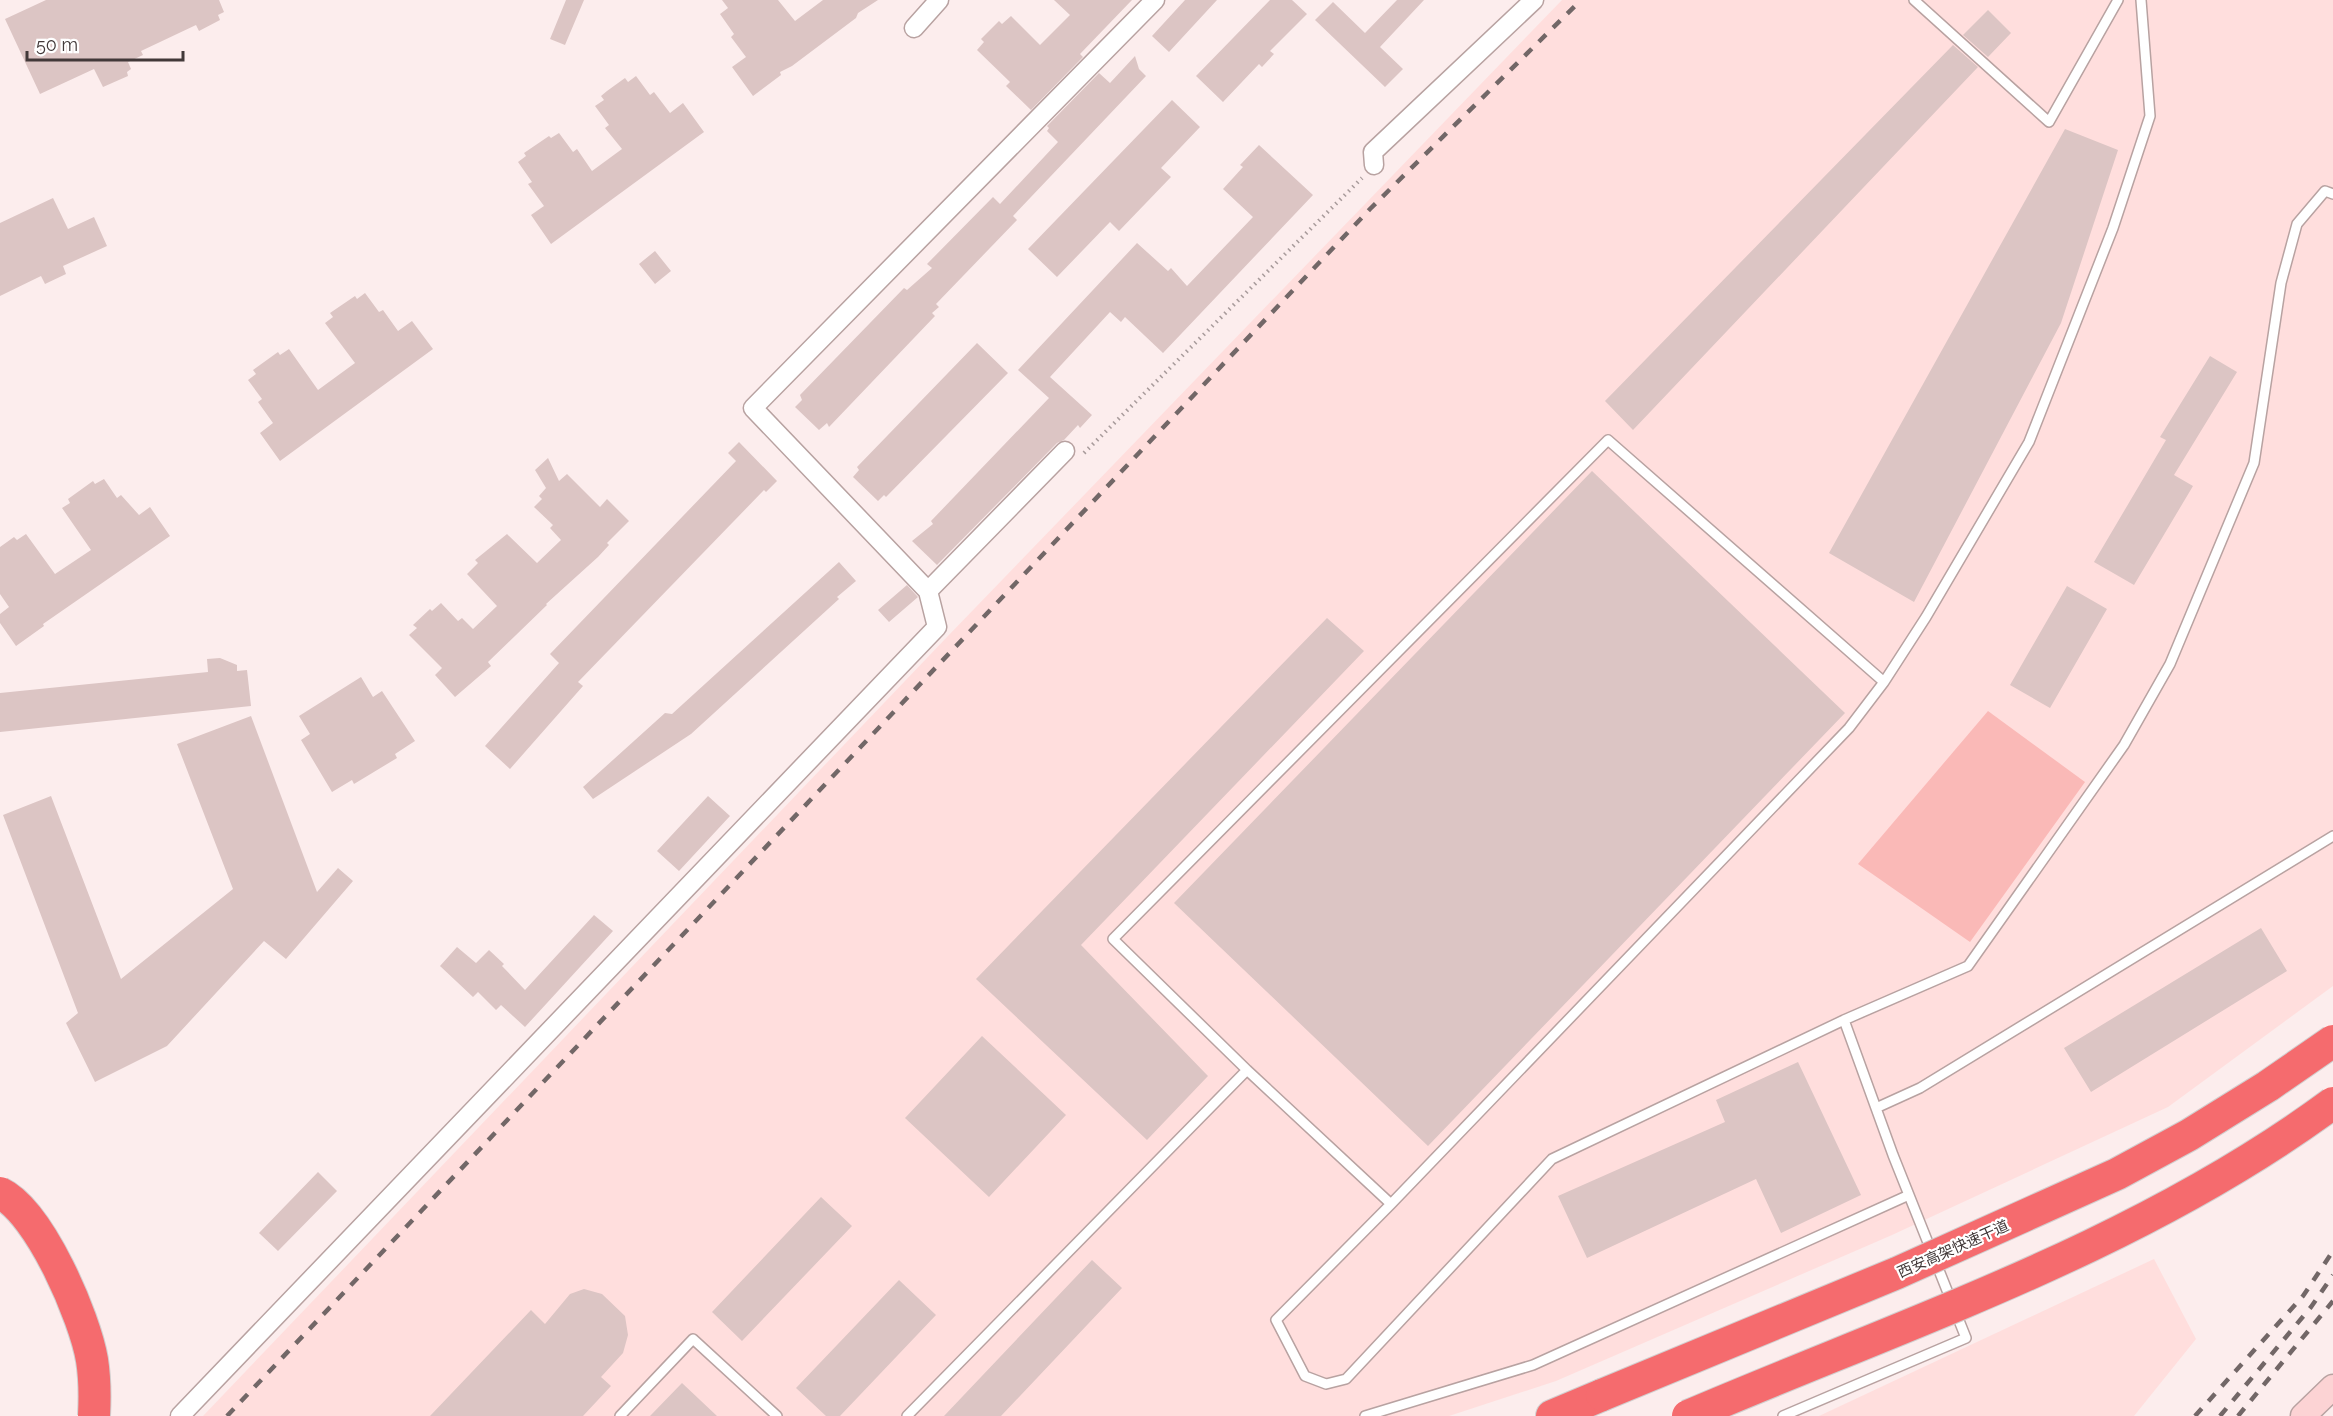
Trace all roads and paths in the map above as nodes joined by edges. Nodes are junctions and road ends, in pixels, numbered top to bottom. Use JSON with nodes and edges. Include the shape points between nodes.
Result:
{"nodes":[{"id":1,"x":939,"y":0,"type":"edge"},
{"id":2,"x":1155,"y":0,"type":"edge"},
{"id":3,"x":1534,"y":0,"type":"edge"},
{"id":4,"x":1914,"y":0,"type":"edge"},
{"id":5,"x":2118,"y":0,"type":"edge"},
{"id":6,"x":2141,"y":0,"type":"edge"},
{"id":7,"x":914,"y":28,"type":"dead end"},
{"id":8,"x":1374,"y":165,"type":"joint"},
{"id":9,"x":2333,"y":194,"type":"edge"},
{"id":10,"x":1065,"y":451,"type":"joint"},
{"id":11,"x":928,"y":591,"type":"junction"},
{"id":12,"x":1884,"y":682,"type":"junction"},
{"id":13,"x":2333,"y":836,"type":"edge"},
{"id":14,"x":1844,"y":1020,"type":"junction"},
{"id":15,"x":2333,"y":1041,"type":"edge"},
{"id":16,"x":1247,"y":1070,"type":"junction"},
{"id":17,"x":2333,"y":1103,"type":"edge"},
{"id":18,"x":1876,"y":1108,"type":"junction"},
{"id":19,"x":0,"y":1193,"type":"edge"},
{"id":20,"x":1909,"y":1195,"type":"junction"},
{"id":21,"x":1391,"y":1204,"type":"junction"},
{"id":22,"x":2333,"y":1387,"type":"edge"},
{"id":23,"x":94,"y":1416,"type":"edge"},
{"id":24,"x":180,"y":1416,"type":"edge"},
{"id":25,"x":620,"y":1416,"type":"edge"},
{"id":26,"x":777,"y":1416,"type":"edge"},
{"id":27,"x":907,"y":1416,"type":"edge"},
{"id":28,"x":1365,"y":1416,"type":"edge"},
{"id":29,"x":1552,"y":1416,"type":"edge"},
{"id":30,"x":1688,"y":1416,"type":"edge"},
{"id":31,"x":1783,"y":1416,"type":"edge"},
{"id":32,"x":2303,"y":1416,"type":"edge"}],
"edges":[{"from":1,"to":7,"type":"street"},
{"from":2,"to":11,"type":"street","via":[[753,408]]},
{"from":3,"to":8,"type":"street","via":[[1373,152]]},
{"from":4,"to":5,"type":"lane","via":[[2049,122]]},
{"from":6,"to":12,"type":"lane","via":[[2150,116],[2113,228],[2029,442]]},
{"from":8,"to":10,"type":"path","via":[[1079,458]]},
{"from":9,"to":14,"type":"lane","via":[[2325,190],[2297,224],[2281,283],[2254,463],[2170,664],[2124,745],[1968,966]]},
{"from":10,"to":11,"type":"street"},
{"from":11,"to":24,"type":"street","via":[[937,627]]},
{"from":12,"to":16,"type":"lane","via":[[1608,440],[1113,939]]},
{"from":12,"to":21,"type":"lane","via":[[1849,728]]},
{"from":13,"to":18,"type":"lane","via":[[1920,1088]]},
{"from":14,"to":18,"type":"lane"},
{"from":14,"to":21,"type":"lane","via":[[1551,1159],[1346,1379],[1326,1384],[1305,1376],[1276,1320]]},
{"from":15,"to":29,"type":"highway","name":"西安高架快速干道","bridge":true,"via":[[2189,1136],[2117,1174],[1897,1273]]},
{"from":16,"to":21,"type":"lane"},
{"from":16,"to":27,"type":"lane"},
{"from":17,"to":30,"type":"highway","bridge":true,"via":[[2236,1169],[2092,1245],[1990,1292]]},
{"from":18,"to":20,"type":"lane"},
{"from":19,"to":23,"type":"highway","bridge":true,"via":[[21,1208],[35,1228],[82,1321],[92,1359]]},
{"from":20,"to":28,"type":"lane","via":[[1533,1365]]},
{"from":20,"to":31,"type":"lane","via":[[1966,1338]]},
{"from":22,"to":32,"type":"street"},
{"from":25,"to":26,"type":"lane","via":[[693,1339]]}]}
